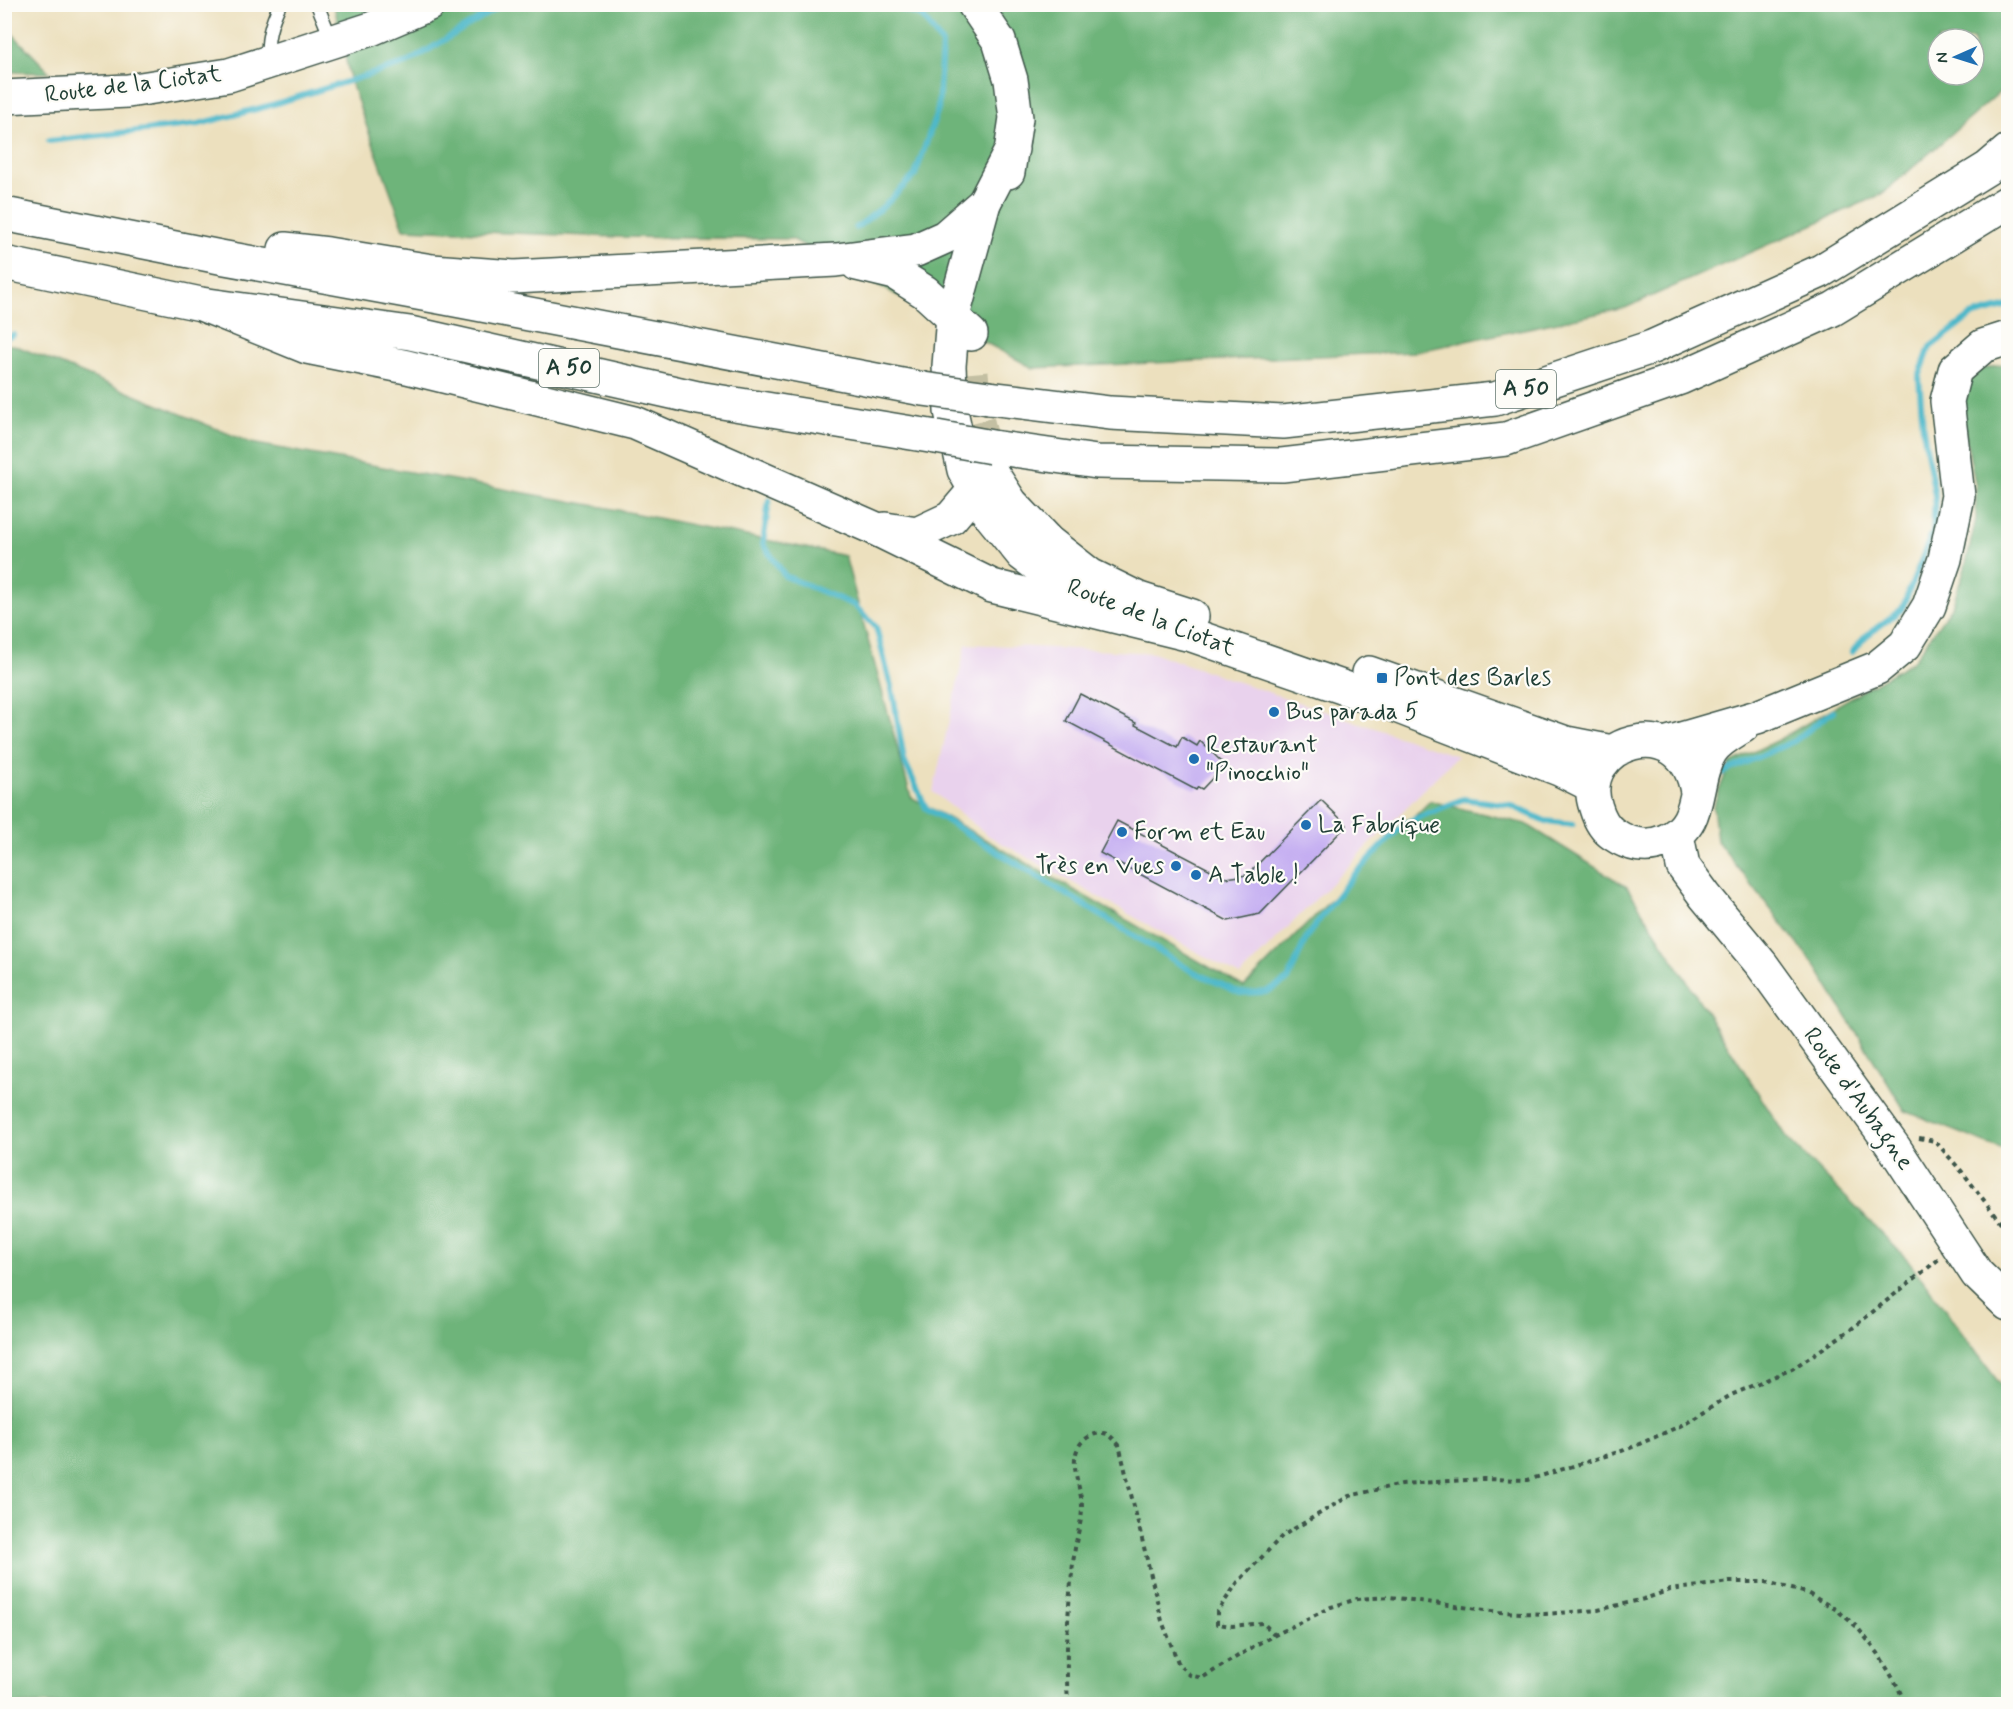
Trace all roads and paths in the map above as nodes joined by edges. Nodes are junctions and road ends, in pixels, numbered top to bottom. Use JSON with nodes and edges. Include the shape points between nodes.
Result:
{"nodes":[{"id":1,"x":280,"y":4,"type":"edge"},
{"id":2,"x":317,"y":4,"type":"edge"},
{"id":3,"x":429,"y":4,"type":"edge"},
{"id":4,"x":974,"y":4,"type":"edge"},
{"id":5,"x":333,"y":42,"type":"junction"},
{"id":6,"x":268,"y":63,"type":"junction"},
{"id":7,"x":4,"y":97,"type":"edge"},
{"id":8,"x":1012,"y":149,"type":"junction"},
{"id":9,"x":2008,"y":151,"type":"edge"},
{"id":10,"x":2008,"y":202,"type":"edge"},
{"id":11,"x":984,"y":203,"type":"junction"},
{"id":12,"x":4,"y":214,"type":"edge"},
{"id":13,"x":220,"y":257,"type":"junction"},
{"id":14,"x":836,"y":260,"type":"junction"},
{"id":15,"x":4,"y":263,"type":"edge"},
{"id":16,"x":201,"y":304,"type":"junction"},
{"id":17,"x":962,"y":324,"type":"junction"},
{"id":18,"x":2008,"y":338,"type":"edge"},
{"id":19,"x":970,"y":379,"type":"junction"},
{"id":20,"x":980,"y":470,"type":"junction"},
{"id":21,"x":874,"y":528,"type":"junction"},
{"id":22,"x":1187,"y":634,"type":"junction"},
{"id":23,"x":1400,"y":696,"type":"junction"},
{"id":24,"x":1756,"y":717,"type":"junction"},
{"id":25,"x":1664,"y":744,"type":"junction"},
{"id":26,"x":1612,"y":752,"type":"junction"},
{"id":27,"x":1593,"y":786,"type":"junction"},
{"id":28,"x":1697,"y":792,"type":"junction"},
{"id":29,"x":1677,"y":835,"type":"junction"},
{"id":30,"x":1641,"y":845,"type":"junction"},
{"id":31,"x":1705,"y":896,"type":"junction"},
{"id":32,"x":1895,"y":1149,"type":"junction"},
{"id":33,"x":2008,"y":1232,"type":"edge"},
{"id":34,"x":1958,"y":1244,"type":"junction"},
{"id":35,"x":2008,"y":1304,"type":"edge"},
{"id":36,"x":1275,"y":1635,"type":"junction"},
{"id":37,"x":1068,"y":1704,"type":"edge"},
{"id":38,"x":1905,"y":1704,"type":"edge"}],
"edges":[{"from":1,"to":6,"type":"lane","via":[[269,31]]},
{"from":2,"to":5,"type":"lane"},
{"from":3,"to":5,"type":"main road","name":"Route de la Ciotat"},
{"from":4,"to":8,"type":"main road","name":"Route de la Ciotat","via":[[999,41],[1011,80],[1016,118]]},
{"from":5,"to":6,"type":"main road","name":"Route de la Ciotat"},
{"from":6,"to":7,"type":"main road","name":"Route de la Ciotat","via":[[229,75],[128,91]]},
{"from":8,"to":11,"type":"main road","name":"Route de la Ciotat"},
{"from":8,"to":17,"type":"main road","name":"Route de la Ciotat","via":[[1002,207]]},
{"from":9,"to":19,"type":"main road","number":"A 50","via":[[1988,168],[1821,271],[1652,347],[1495,399],[1283,422],[1110,413]]},
{"from":10,"to":20,"type":"main road","number":"A 50","via":[[1833,309],[1680,378],[1506,439],[1282,465],[1097,462]]},
{"from":11,"to":14,"type":"main road","via":[[945,237],[916,250]]},
{"from":11,"to":17,"type":"main road","name":"Route de la Ciotat"},
{"from":12,"to":13,"type":"main road","number":"A 50"},
{"from":13,"to":14,"type":"main road","via":[[263,247],[432,271],[514,277]]},
{"from":13,"to":19,"type":"main road","number":"A 50","bridge":true,"via":[[923,390]]},
{"from":14,"to":17,"type":"main road","via":[[895,273],[925,292]]},
{"from":15,"to":16,"type":"main road","number":"A 50"},
{"from":16,"to":20,"type":"main road","number":"A 50","bridge":true,"via":[[410,333],[698,398],[936,437]]},
{"from":16,"to":21,"type":"main road","via":[[307,347],[407,367],[634,423]]},
{"from":17,"to":19,"type":"main road","name":"Route de la Ciotat"},
{"from":18,"to":24,"type":"main road","via":[[1983,346],[1955,370],[1947,401],[1958,496],[1945,559],[1929,606],[1905,645],[1877,668]]},
{"from":19,"to":20,"type":"main road","name":"Route de la Ciotat","bridge":true,"via":[[951,411]]},
{"from":20,"to":21,"type":"main road","via":[[951,518],[917,534]]},
{"from":20,"to":22,"type":"main road","name":"Route de la Ciotat","via":[[987,511],[1022,554],[1062,584]]},
{"from":20,"to":23,"type":"main road","name":"Route de la Ciotat","via":[[1041,534],[1090,575],[1139,599]]},
{"from":21,"to":22,"type":"main road","via":[[992,586]]},
{"from":22,"to":23,"type":"main road","name":"Route de la Ciotat"},
{"from":23,"to":26,"type":"main road","name":"Route de la Ciotat","via":[[1566,743]]},
{"from":23,"to":27,"type":"main road","name":"Route de la Ciotat"},
{"from":24,"to":25,"type":"main road"},
{"from":24,"to":28,"type":"main road","via":[[1711,751]]},
{"from":25,"to":26,"type":"main road","via":[[1637,741]]},
{"from":25,"to":28,"type":"main road","via":[[1688,763]]},
{"from":26,"to":27,"type":"main road"},
{"from":27,"to":30,"type":"main road","via":[[1594,803],[1610,832]]},
{"from":28,"to":29,"type":"main road","via":[[1695,808]]},
{"from":29,"to":30,"type":"main road","via":[[1654,845]]},
{"from":29,"to":31,"type":"main road","name":"Route d'Aubagne","via":[[1683,866]]},
{"from":30,"to":31,"type":"main road","name":"Route d'Aubagne"},
{"from":31,"to":32,"type":"main road","name":"Route d'Aubagne","via":[[1762,965]]},
{"from":32,"to":33,"type":"path","via":[[1912,1136],[1935,1141]]},
{"from":32,"to":34,"type":"main road","name":"Route d'Aubagne"},
{"from":34,"to":35,"type":"main road","name":"Route d'Aubagne","via":[[1977,1274]]},
{"from":34,"to":36,"type":"path","via":[[1850,1330],[1792,1369],[1731,1395],[1680,1426],[1628,1449],[1528,1480],[1402,1484],[1349,1496],[1282,1536],[1238,1582],[1217,1612],[1217,1624],[1263,1623]]},
{"from":36,"to":37,"type":"path","via":[[1202,1678],[1190,1675],[1179,1665],[1162,1621],[1119,1445],[1102,1433],[1094,1435],[1078,1448],[1075,1461],[1082,1506],[1067,1631]]},
{"from":36,"to":38,"type":"path","via":[[1331,1607],[1357,1599],[1390,1598],[1545,1614],[1598,1610],[1670,1590],[1729,1582],[1766,1582],[1807,1593],[1857,1627],[1878,1653]]}]}
